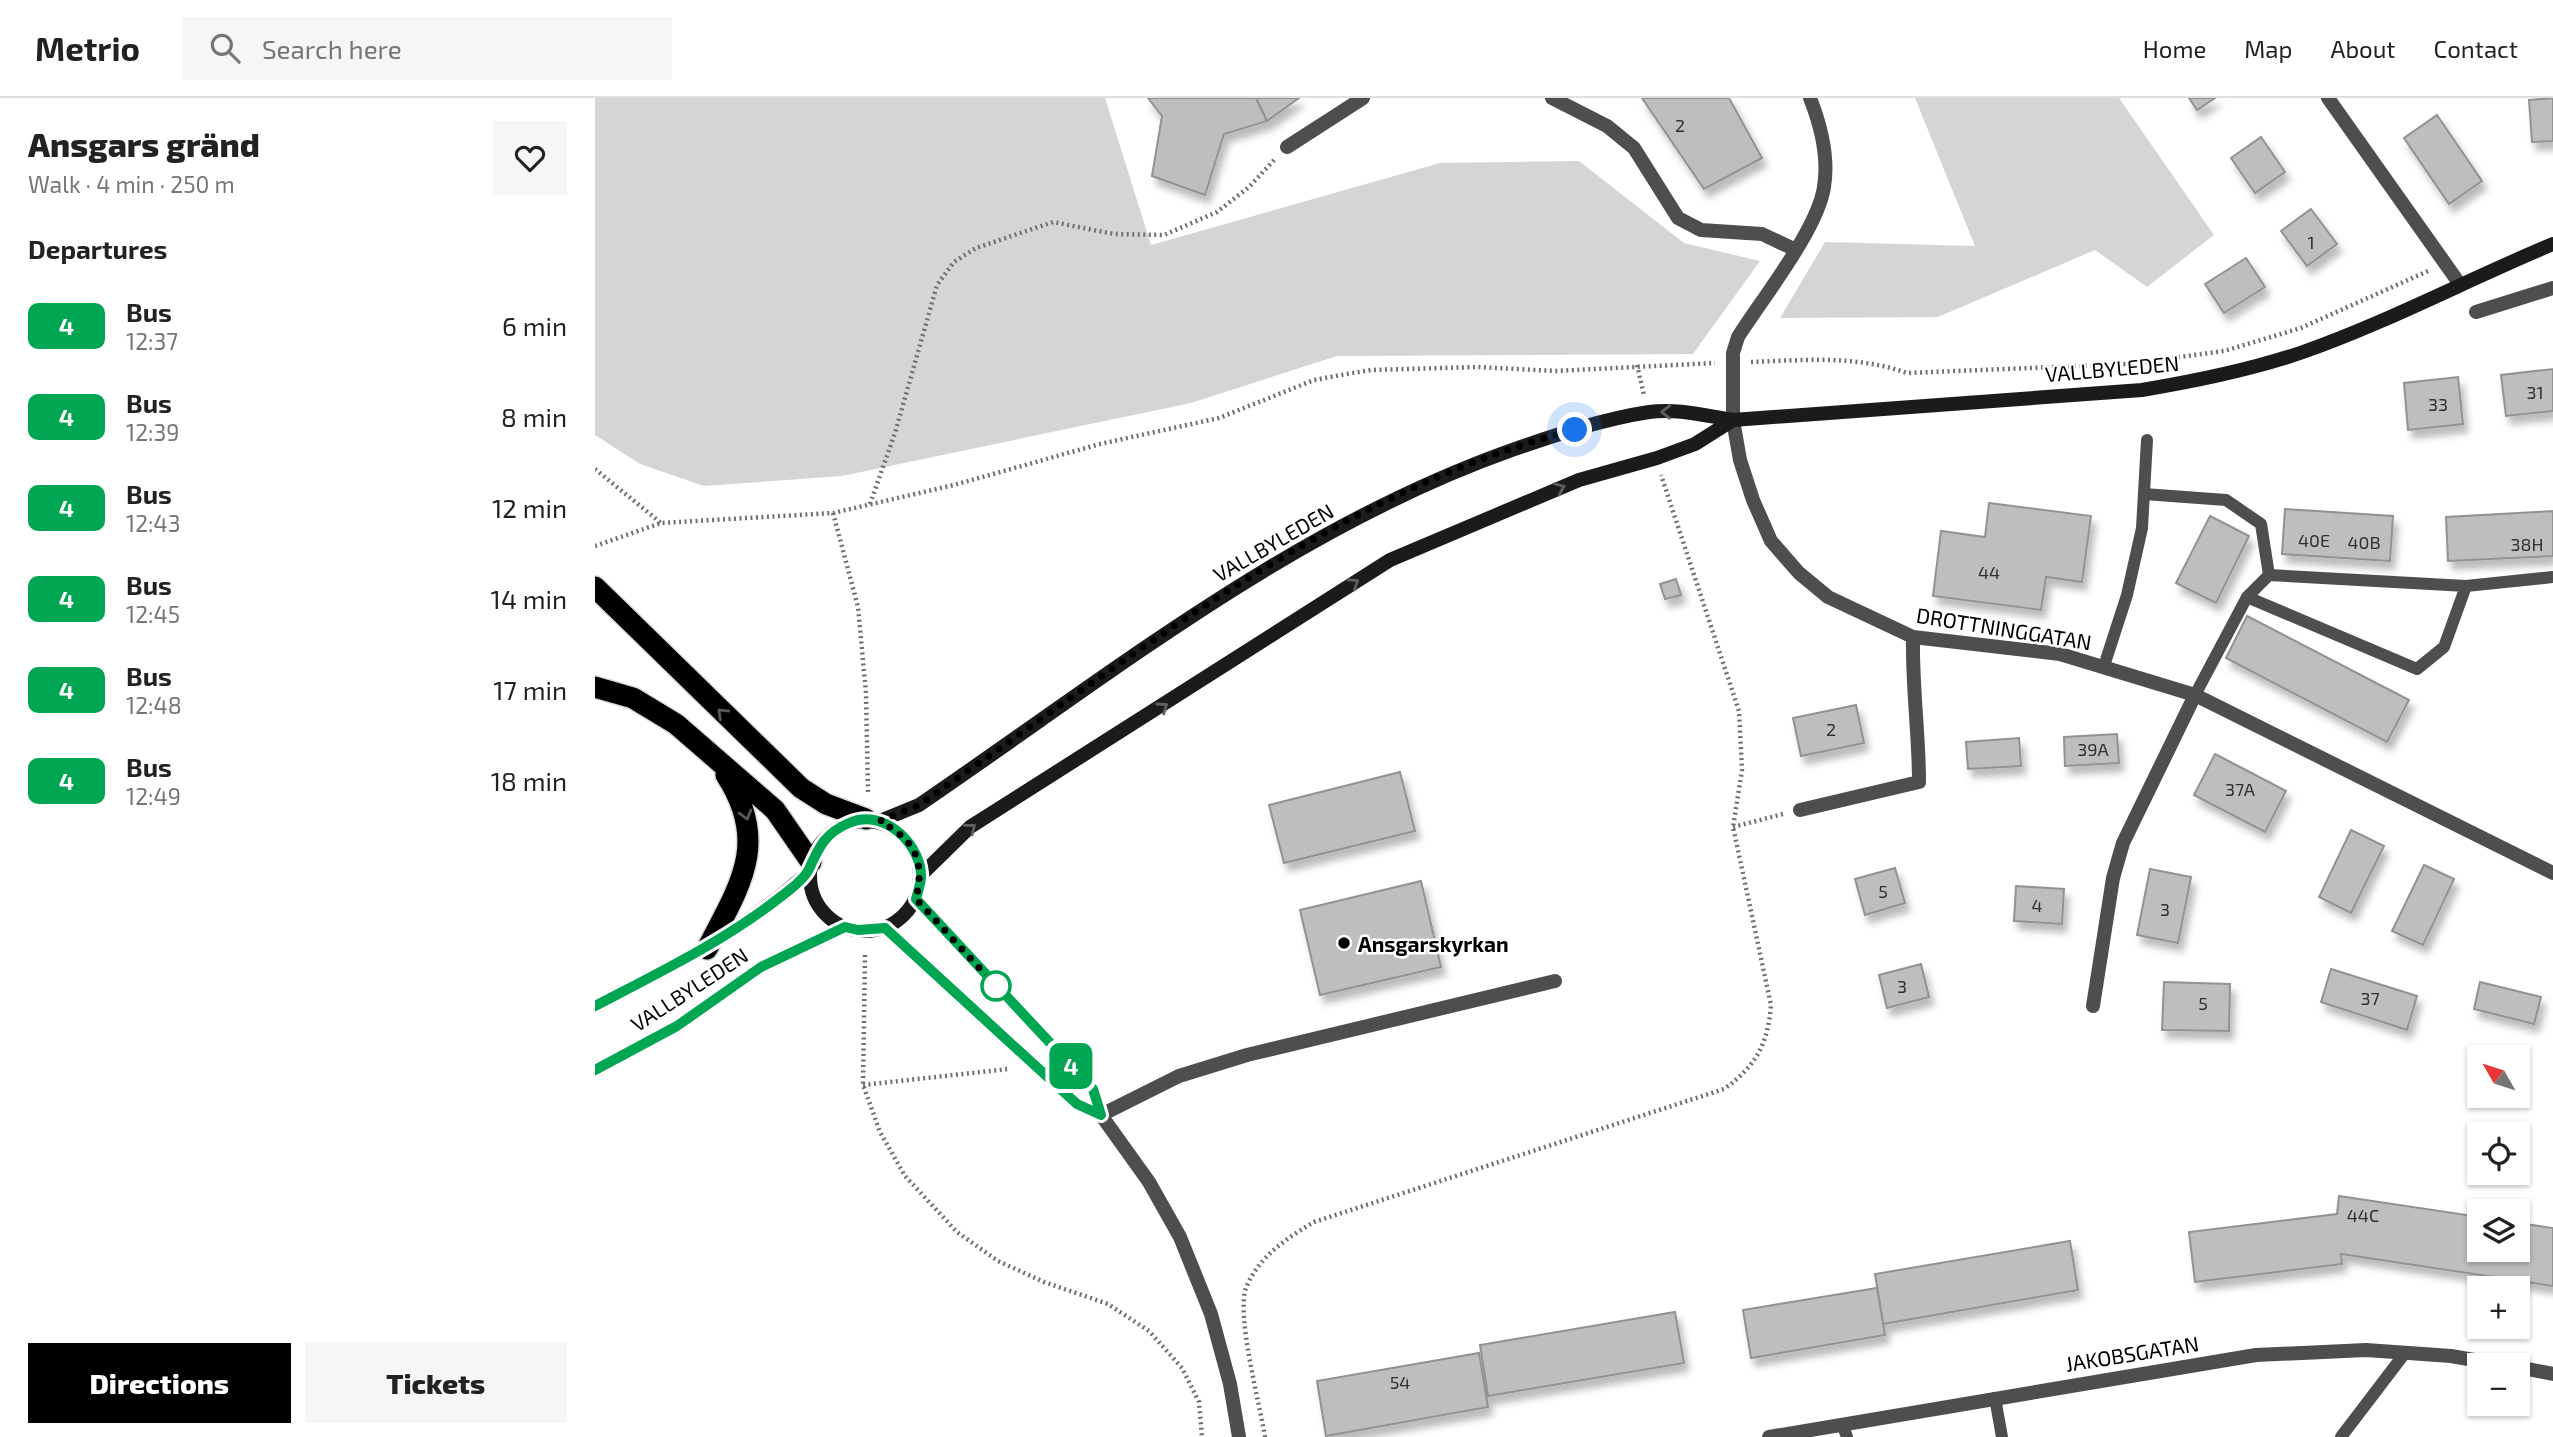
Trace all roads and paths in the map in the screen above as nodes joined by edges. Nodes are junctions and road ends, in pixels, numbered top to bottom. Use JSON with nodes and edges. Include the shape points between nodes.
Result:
{"nodes":[{"id":1,"x":1363,"y":98,"type":"edge"},
{"id":2,"x":1552,"y":98,"type":"edge"},
{"id":3,"x":1810,"y":98,"type":"edge"},
{"id":4,"x":2328,"y":98,"type":"edge"},
{"id":5,"x":1287,"y":147,"type":"joint"},
{"id":6,"x":2553,"y":244,"type":"edge"},
{"id":7,"x":1794,"y":250,"type":"junction"},
{"id":8,"x":2425,"y":272,"type":"dead end"},
{"id":9,"x":2459,"y":283,"type":"junction"},
{"id":10,"x":2553,"y":288,"type":"edge"},
{"id":11,"x":2476,"y":312,"type":"dead end"},
{"id":12,"x":1782,"y":361,"type":"dead end"},
{"id":13,"x":1685,"y":364,"type":"dead end"},
{"id":14,"x":1733,"y":420,"type":"junction"},
{"id":15,"x":2147,"y":440,"type":"dead end"},
{"id":16,"x":595,"y":469,"type":"edge"},
{"id":17,"x":1662,"y":478,"type":"dead end"},
{"id":18,"x":2144,"y":494,"type":"junction"},
{"id":19,"x":870,"y":504,"type":"junction"},
{"id":20,"x":833,"y":513,"type":"junction"},
{"id":21,"x":661,"y":523,"type":"junction"},
{"id":22,"x":595,"y":546,"type":"edge"},
{"id":23,"x":2269,"y":575,"type":"junction"},
{"id":24,"x":2553,"y":577,"type":"edge"},
{"id":25,"x":2466,"y":586,"type":"junction"},
{"id":26,"x":595,"y":587,"type":"edge"},
{"id":27,"x":2247,"y":597,"type":"junction"},
{"id":28,"x":1913,"y":637,"type":"junction"},
{"id":29,"x":2104,"y":666,"type":"junction"},
{"id":30,"x":595,"y":687,"type":"edge"},
{"id":31,"x":2195,"y":695,"type":"junction"},
{"id":32,"x":714,"y":755,"type":"junction"},
{"id":33,"x":868,"y":792,"type":"dead end"},
{"id":34,"x":1800,"y":810,"type":"joint"},
{"id":35,"x":873,"y":820,"type":"junction"},
{"id":36,"x":1733,"y":827,"type":"junction"},
{"id":37,"x":810,"y":866,"type":"junction"},
{"id":38,"x":2553,"y":873,"type":"edge"},
{"id":39,"x":922,"y":875,"type":"junction"},
{"id":40,"x":916,"y":899,"type":"junction"},
{"id":41,"x":845,"y":927,"type":"junction"},
{"id":42,"x":885,"y":928,"type":"junction"},
{"id":43,"x":707,"y":948,"type":"junction"},
{"id":44,"x":865,"y":955,"type":"dead end"},
{"id":45,"x":1555,"y":981,"type":"dead end"},
{"id":46,"x":595,"y":1006,"type":"edge"},
{"id":47,"x":2093,"y":1006,"type":"dead end"},
{"id":48,"x":1013,"y":1069,"type":"dead end"},
{"id":49,"x":595,"y":1070,"type":"edge"},
{"id":50,"x":863,"y":1085,"type":"junction"},
{"id":51,"x":1101,"y":1115,"type":"junction"},
{"id":52,"x":2405,"y":1353,"type":"junction"},
{"id":53,"x":2467,"y":1361,"type":"edge"},
{"id":54,"x":2530,"y":1369,"type":"edge"},
{"id":55,"x":2553,"y":1374,"type":"edge"},
{"id":56,"x":1995,"y":1398,"type":"junction"},
{"id":57,"x":1845,"y":1430,"type":"edge"},
{"id":58,"x":1202,"y":1437,"type":"edge"},
{"id":59,"x":1239,"y":1437,"type":"edge"},
{"id":60,"x":1265,"y":1437,"type":"edge"},
{"id":61,"x":1769,"y":1437,"type":"edge"},
{"id":62,"x":2002,"y":1437,"type":"edge"},
{"id":63,"x":2341,"y":1437,"type":"edge"}],
"edges":[{"from":1,"to":5,"type":"street"},
{"from":2,"to":7,"type":"street","via":[[1607,126],[1634,148],[1678,218],[1701,230],[1762,234]]},
{"from":3,"to":7,"type":"street","name":"DROTTNINGGATAN","via":[[1824,146],[1824,188]]},
{"from":4,"to":9,"type":"street"},
{"from":5,"to":19,"type":"path","via":[[1232,201],[1174,232],[1139,237],[1053,222],[976,248],[954,262],[937,285]]},
{"from":6,"to":9,"type":"main road","name":"VALLBYLEDEN"},
{"from":7,"to":14,"type":"street","name":"DROTTNINGGATAN","via":[[1738,337],[1733,353]]},
{"from":8,"to":12,"type":"path","via":[[2301,328],[2224,351],[2129,364],[1907,373],[1844,360]]},
{"from":9,"to":14,"type":"main road","name":"VALLBYLEDEN","via":[[2301,352],[2200,380],[2142,390]]},
{"from":10,"to":11,"type":"street"},
{"from":13,"to":19,"type":"path","via":[[1555,371],[1478,366],[1341,375],[1314,380],[1219,418]]},
{"from":14,"to":28,"type":"street","name":"DROTTNINGGATAN","via":[[1739,460],[1771,541],[1798,573],[1828,597]]},
{"from":14,"to":35,"type":"main road","name":"VALLBYLEDEN","one_way":true,"via":[[1651,412],[1551,436],[1462,468],[1278,561],[1194,613],[919,805]]},
{"from":39,"to":14,"type":"main road","name":"VALLBYLEDEN","one_way":true,"via":[[970,827],[1390,560],[1579,480],[1695,443]]},
{"from":15,"to":18,"type":"lane"},
{"from":16,"to":21,"type":"path"},
{"from":17,"to":36,"type":"path","via":[[1739,710],[1742,770]]},
{"from":18,"to":23,"type":"lane","via":[[2226,500],[2261,524]]},
{"from":18,"to":29,"type":"lane","via":[[2142,528],[2127,595]]},
{"from":19,"to":20,"type":"path"},
{"from":20,"to":21,"type":"path"},
{"from":20,"to":33,"type":"path","via":[[858,607]]},
{"from":21,"to":22,"type":"path"},
{"from":23,"to":25,"type":"lane"},
{"from":23,"to":27,"type":"lane"},
{"from":24,"to":25,"type":"lane"},
{"from":25,"to":27,"type":"lane","via":[[2444,646],[2417,669]]},
{"from":35,"to":26,"type":"highway","one_way":true,"via":[[826,804],[801,788]]},
{"from":27,"to":31,"type":"lane"},
{"from":28,"to":29,"type":"street","name":"DROTTNINGGATAN","via":[[2060,654]]},
{"from":28,"to":34,"type":"street","via":[[1919,782]]},
{"from":29,"to":31,"type":"street","name":"DROTTNINGGATAN"},
{"from":30,"to":32,"type":"highway","via":[[633,698]]},
{"from":31,"to":38,"type":"street","name":"DROTTNINGGATAN"},
{"from":31,"to":47,"type":"street","via":[[2123,843],[2113,877]]},
{"from":32,"to":37,"type":"highway","via":[[775,810]]},
{"from":32,"to":43,"type":"highway","one_way":true,"via":[[742,803],[750,832],[740,878]]},
{"from":34,"to":36,"type":"path"},
{"from":35,"to":37,"type":"main road","via":[[852,821],[831,832]]},
{"from":35,"to":39,"type":"main road","via":[[900,832]]},
{"from":36,"to":60,"type":"path","via":[[1771,1005],[1762,1052],[1746,1073],[1724,1089],[1314,1222],[1282,1241],[1258,1267],[1246,1289],[1243,1310]]},
{"from":37,"to":41,"type":"main road","via":[[812,894],[818,906]]},
{"from":37,"to":43,"type":"main road","name":"VALLBYLEDEN","via":[[784,894]]},
{"from":39,"to":40,"type":"main road"},
{"from":40,"to":42,"type":"main road","via":[[903,916]]},
{"from":40,"to":51,"type":"street","via":[[1093,1089]]},
{"from":41,"to":42,"type":"main road"},
{"from":41,"to":49,"type":"main road","name":"VALLBYLEDEN","via":[[761,967],[677,1026]]},
{"from":42,"to":51,"type":"street","via":[[1077,1104]]},
{"from":43,"to":46,"type":"main road","name":"VALLBYLEDEN"},
{"from":44,"to":50,"type":"path"},
{"from":45,"to":51,"type":"street","via":[[1247,1055],[1179,1076]]},
{"from":48,"to":50,"type":"path"},
{"from":50,"to":58,"type":"path","via":[[880,1132],[905,1176],[957,1232],[1020,1273],[1108,1304],[1149,1331],[1173,1354],[1199,1402]]},
{"from":51,"to":59,"type":"street","via":[[1149,1182],[1179,1237],[1211,1314]]},
{"from":52,"to":53,"type":"street","name":"JAKOBSGATAN"},
{"from":52,"to":56,"type":"street","name":"JAKOBSGATAN","via":[[2366,1350],[2256,1355]]},
{"from":52,"to":63,"type":"lane"},
{"from":54,"to":55,"type":"street"},
{"from":56,"to":57,"type":"street","name":"JAKOBSGATAN"},
{"from":56,"to":62,"type":"lane"},
{"from":57,"to":61,"type":"street","name":"JAKOBSGATAN"}]}
